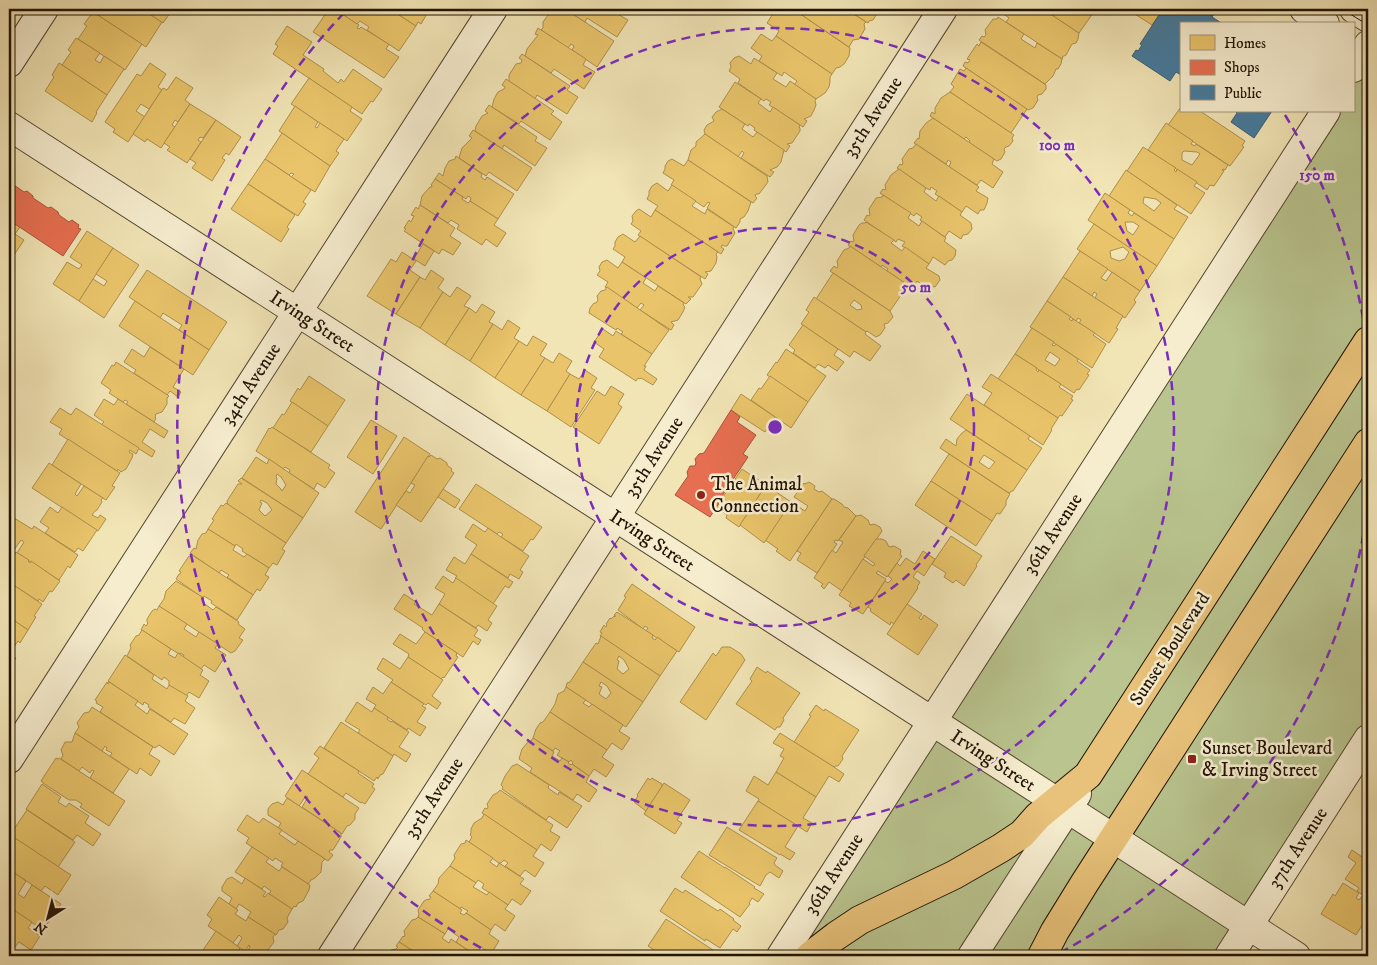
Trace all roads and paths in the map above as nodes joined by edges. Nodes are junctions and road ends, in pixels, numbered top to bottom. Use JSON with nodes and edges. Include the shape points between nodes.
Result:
{"nodes":[{"id":1,"x":44,"y":9,"type":"edge"},
{"id":2,"x":493,"y":9,"type":"edge"},
{"id":3,"x":943,"y":9,"type":"edge"},
{"id":4,"x":1304,"y":9,"type":"edge"},
{"id":5,"x":1354,"y":9,"type":"edge"},
{"id":6,"x":1368,"y":18,"type":"edge"},
{"id":7,"x":1322,"y":22,"type":"edge"},
{"id":8,"x":9,"y":63,"type":"edge"},
{"id":9,"x":1325,"y":112,"type":"edge"},
{"id":10,"x":9,"y":126,"type":"edge"},
{"id":11,"x":297,"y":312,"type":"junction"},
{"id":12,"x":1368,"y":341,"type":"edge"},
{"id":13,"x":1368,"y":443,"type":"edge"},
{"id":14,"x":615,"y":517,"type":"junction"},
{"id":15,"x":932,"y":722,"type":"junction"},
{"id":16,"x":1368,"y":740,"type":"edge"},
{"id":17,"x":9,"y":759,"type":"edge"},
{"id":18,"x":1062,"y":805,"type":"junction"},
{"id":19,"x":1113,"y":838,"type":"junction"},
{"id":20,"x":1078,"y":893,"type":"junction"},
{"id":21,"x":1249,"y":925,"type":"junction"},
{"id":22,"x":332,"y":956,"type":"edge"},
{"id":23,"x":781,"y":956,"type":"edge"},
{"id":24,"x":810,"y":956,"type":"edge"},
{"id":25,"x":972,"y":956,"type":"edge"},
{"id":26,"x":1037,"y":956,"type":"edge"},
{"id":27,"x":1042,"y":956,"type":"edge"},
{"id":28,"x":1229,"y":956,"type":"edge"},
{"id":29,"x":1296,"y":956,"type":"edge"}],
"edges":[{"from":1,"to":8,"type":"street"},
{"from":2,"to":11,"type":"street","name":"34th Avenue"},
{"from":3,"to":14,"type":"street","name":"35th Avenue"},
{"from":4,"to":7,"type":"street"},
{"from":5,"to":6,"type":"street"},
{"from":9,"to":15,"type":"street","name":"36th Avenue"},
{"from":10,"to":11,"type":"street","name":"Irving Street"},
{"from":11,"to":14,"type":"street","name":"Irving Street"},
{"from":11,"to":17,"type":"street","name":"34th Avenue"},
{"from":12,"to":18,"type":"main road","name":"Sunset Boulevard","via":[[1088,775]]},
{"from":13,"to":19,"type":"main road"},
{"from":14,"to":15,"type":"street","name":"Irving Street"},
{"from":14,"to":22,"type":"street","name":"35th Avenue"},
{"from":15,"to":18,"type":"street","name":"Irving Street"},
{"from":15,"to":23,"type":"street","name":"36th Avenue"},
{"from":16,"to":21,"type":"street","name":"37th Avenue"},
{"from":18,"to":19,"type":"street","name":"Irving Street"},
{"from":18,"to":24,"type":"main road","name":"Sunset Boulevard","via":[[1038,816],[1022,834],[1001,848],[860,920]]},
{"from":18,"to":25,"type":"street"},
{"from":19,"to":20,"type":"main road"},
{"from":19,"to":21,"type":"street","name":"Irving Street"},
{"from":20,"to":26,"type":"street"},
{"from":20,"to":27,"type":"main road"},
{"from":21,"to":28,"type":"street","name":"37th Avenue"},
{"from":21,"to":29,"type":"street","name":"Irving Street"}]}
